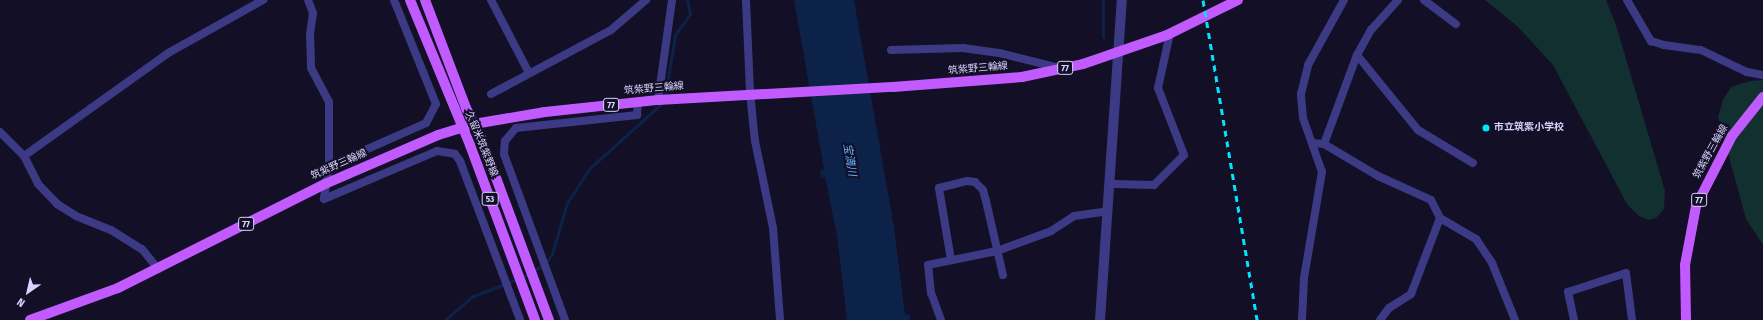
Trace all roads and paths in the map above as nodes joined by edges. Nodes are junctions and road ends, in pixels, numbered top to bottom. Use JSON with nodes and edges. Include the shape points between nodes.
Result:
{"nodes":[{"id":1,"x":263,"y":0,"type":"edge"},
{"id":2,"x":308,"y":0,"type":"edge"},
{"id":3,"x":394,"y":0,"type":"edge"},
{"id":4,"x":410,"y":0,"type":"edge"},
{"id":5,"x":425,"y":0,"type":"edge"},
{"id":6,"x":491,"y":0,"type":"edge"},
{"id":7,"x":646,"y":0,"type":"edge"},
{"id":8,"x":672,"y":0,"type":"edge"},
{"id":9,"x":746,"y":0,"type":"edge"},
{"id":10,"x":1122,"y":0,"type":"edge"},
{"id":11,"x":1238,"y":0,"type":"edge"},
{"id":12,"x":1344,"y":0,"type":"edge"},
{"id":13,"x":1398,"y":0,"type":"edge"},
{"id":14,"x":1424,"y":0,"type":"edge"},
{"id":15,"x":1627,"y":0,"type":"edge"},
{"id":16,"x":1456,"y":24,"type":"dead end"},
{"id":17,"x":1170,"y":33,"type":"junction"},
{"id":18,"x":891,"y":50,"type":"dead end"},
{"id":19,"x":1119,"y":52,"type":"junction"},
{"id":20,"x":1357,"y":55,"type":"junction"},
{"id":21,"x":1062,"y":69,"type":"junction"},
{"id":22,"x":529,"y":73,"type":"junction"},
{"id":23,"x":1763,"y":75,"type":"edge"},
{"id":24,"x":750,"y":93,"type":"junction"},
{"id":25,"x":491,"y":94,"type":"dead end"},
{"id":26,"x":1763,"y":97,"type":"edge"},
{"id":27,"x":658,"y":100,"type":"junction"},
{"id":28,"x":638,"y":102,"type":"junction"},
{"id":29,"x":474,"y":124,"type":"junction"},
{"id":30,"x":461,"y":128,"type":"junction"},
{"id":31,"x":0,"y":132,"type":"edge"},
{"id":32,"x":1313,"y":144,"type":"junction"},
{"id":33,"x":1324,"y":144,"type":"junction"},
{"id":34,"x":24,"y":156,"type":"junction"},
{"id":35,"x":1473,"y":163,"type":"dead end"},
{"id":36,"x":329,"y":166,"type":"junction"},
{"id":37,"x":325,"y":184,"type":"junction"},
{"id":38,"x":1114,"y":184,"type":"dead end"},
{"id":39,"x":1108,"y":211,"type":"junction"},
{"id":40,"x":1440,"y":218,"type":"junction"},
{"id":41,"x":996,"y":251,"type":"junction"},
{"id":42,"x":951,"y":260,"type":"junction"},
{"id":43,"x":158,"y":269,"type":"junction"},
{"id":44,"x":1003,"y":275,"type":"dead end"},
{"id":45,"x":30,"y":320,"type":"edge"},
{"id":46,"x":520,"y":320,"type":"edge"},
{"id":47,"x":535,"y":320,"type":"edge"},
{"id":48,"x":549,"y":320,"type":"edge"},
{"id":49,"x":565,"y":320,"type":"edge"},
{"id":50,"x":780,"y":320,"type":"edge"},
{"id":51,"x":941,"y":320,"type":"edge"},
{"id":52,"x":1100,"y":320,"type":"edge"},
{"id":53,"x":1302,"y":320,"type":"edge"},
{"id":54,"x":1380,"y":320,"type":"edge"},
{"id":55,"x":1515,"y":320,"type":"edge"},
{"id":56,"x":1574,"y":320,"type":"edge"},
{"id":57,"x":1632,"y":320,"type":"edge"},
{"id":58,"x":1686,"y":320,"type":"edge"}],
"edges":[{"from":1,"to":34,"type":"street","via":[[170,52]]},
{"from":2,"to":36,"type":"street","via":[[313,13],[309,58],[311,68],[329,102]]},
{"from":3,"to":36,"type":"street","via":[[436,104],[426,123]]},
{"from":4,"to":30,"type":"main road","name":"久留米筑紫野線","number":"53"},
{"from":5,"to":29,"type":"main road","name":"久留米筑紫野線","number":"53"},
{"from":6,"to":22,"type":"street"},
{"from":7,"to":22,"type":"street","via":[[611,30]]},
{"from":8,"to":27,"type":"street"},
{"from":9,"to":24,"type":"street"},
{"from":10,"to":19,"type":"street"},
{"from":11,"to":17,"type":"main road","name":"筑紫野三輪線","number":"77"},
{"from":12,"to":32,"type":"street","via":[[1308,65],[1301,94],[1303,118]]},
{"from":13,"to":20,"type":"street","via":[[1371,30]]},
{"from":14,"to":16,"type":"street"},
{"from":15,"to":23,"type":"street","via":[[1651,41],[1701,50],[1747,72]]},
{"from":17,"to":19,"type":"main road","name":"筑紫野三輪線","number":"77"},
{"from":17,"to":38,"type":"street","via":[[1158,88],[1184,155],[1154,185]]},
{"from":18,"to":21,"type":"street","via":[[963,48],[999,52]]},
{"from":19,"to":21,"type":"main road","name":"筑紫野三輪線","number":"77"},
{"from":19,"to":39,"type":"street"},
{"from":20,"to":33,"type":"street"},
{"from":20,"to":35,"type":"street","via":[[1418,130]]},
{"from":21,"to":24,"type":"main road","name":"筑紫野三輪線","number":"77","via":[[995,80]]},
{"from":22,"to":25,"type":"street"},
{"from":24,"to":27,"type":"main road","name":"筑紫野三輪線","number":"77"},
{"from":24,"to":50,"type":"street","via":[[755,142],[773,228]]},
{"from":26,"to":58,"type":"main road","name":"筑紫野三輪線","number":"77","via":[[1732,136],[1696,206],[1685,265]]},
{"from":27,"to":28,"type":"main road","name":"筑紫野三輪線","number":"77"},
{"from":28,"to":29,"type":"main road","name":"筑紫野三輪線","number":"77","via":[[545,112]]},
{"from":28,"to":49,"type":"street","via":[[637,115],[516,128],[505,141],[504,154]]},
{"from":29,"to":30,"type":"main road","name":"筑紫野三輪線","number":"77"},
{"from":29,"to":48,"type":"main road","name":"久留米筑紫野線","number":"53","via":[[529,262]]},
{"from":30,"to":37,"type":"main road","name":"筑紫野三輪線","number":"77","via":[[438,135]]},
{"from":30,"to":47,"type":"main road","name":"久留米筑紫野線","number":"53"},
{"from":31,"to":34,"type":"street"},
{"from":32,"to":33,"type":"street"},
{"from":32,"to":53,"type":"street","via":[[1322,172],[1304,278]]},
{"from":33,"to":40,"type":"street","via":[[1378,176],[1431,200]]},
{"from":34,"to":43,"type":"street","via":[[38,184],[57,204],[76,216],[111,230],[142,249]]},
{"from":36,"to":37,"type":"street"},
{"from":37,"to":43,"type":"main road","name":"筑紫野三輪線","number":"77"},
{"from":37,"to":46,"type":"street","via":[[324,199],[437,150],[455,154],[460,161]]},
{"from":39,"to":41,"type":"street","via":[[1074,216],[1051,231]]},
{"from":39,"to":52,"type":"street"},
{"from":40,"to":54,"type":"street","via":[[1411,294],[1389,308]]},
{"from":40,"to":55,"type":"street","via":[[1476,239],[1492,263]]},
{"from":41,"to":42,"type":"street"},
{"from":41,"to":42,"type":"street","via":[[983,190],[974,182],[968,181],[939,188]]},
{"from":41,"to":44,"type":"street"},
{"from":42,"to":51,"type":"street","via":[[928,265],[932,293]]},
{"from":43,"to":45,"type":"main road","name":"筑紫野三輪線","number":"77","via":[[118,288]]},
{"from":56,"to":57,"type":"street","via":[[1568,292],[1626,273]]}]}
